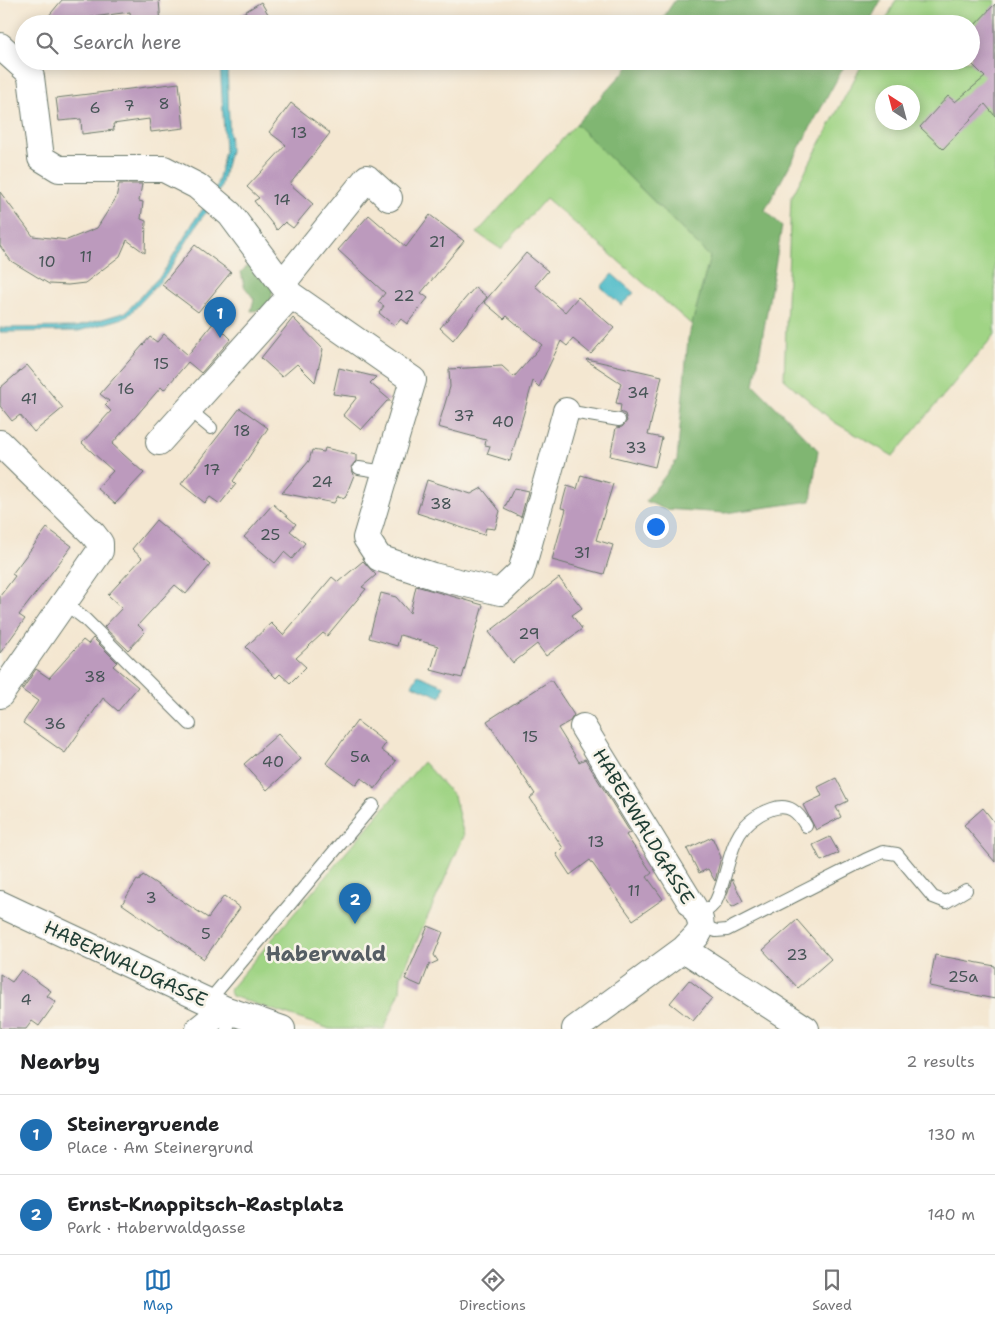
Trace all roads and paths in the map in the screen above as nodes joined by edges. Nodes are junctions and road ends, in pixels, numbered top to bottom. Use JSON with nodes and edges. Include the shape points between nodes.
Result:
{"nodes":[{"id":1,"x":0,"y":46,"type":"edge"},
{"id":2,"x":15,"y":59,"type":"edge"},
{"id":3,"x":27,"y":70,"type":"edge"},
{"id":4,"x":389,"y":198,"type":"dead end"},
{"id":5,"x":286,"y":289,"type":"junction"},
{"id":6,"x":188,"y":410,"type":"junction"},
{"id":7,"x":566,"y":411,"type":"joint"},
{"id":8,"x":619,"y":420,"type":"dead end"},
{"id":9,"x":211,"y":428,"type":"dead end"},
{"id":10,"x":159,"y":442,"type":"dead end"},
{"id":11,"x":0,"y":443,"type":"edge"},
{"id":12,"x":359,"y":468,"type":"dead end"},
{"id":13,"x":385,"y":472,"type":"junction"},
{"id":14,"x":64,"y":603,"type":"junction"},
{"id":15,"x":0,"y":695,"type":"edge"},
{"id":16,"x":190,"y":724,"type":"dead end"},
{"id":17,"x":583,"y":727,"type":"dead end"},
{"id":18,"x":373,"y":805,"type":"dead end"},
{"id":19,"x":806,"y":826,"type":"dead end"},
{"id":20,"x":966,"y":890,"type":"dead end"},
{"id":21,"x":0,"y":904,"type":"edge"},
{"id":22,"x":701,"y":921,"type":"junction"},
{"id":23,"x":684,"y":949,"type":"junction"},
{"id":24,"x":223,"y":1013,"type":"edge"},
{"id":25,"x":199,"y":1029,"type":"edge"},
{"id":26,"x":280,"y":1029,"type":"edge"},
{"id":27,"x":575,"y":1029,"type":"edge"},
{"id":28,"x":806,"y":1029,"type":"edge"}],
"edges":[{"from":1,"to":2,"type":"street"},
{"from":3,"to":5,"type":"street","via":[[32,77],[41,158],[60,169],[164,169],[197,186],[230,214]]},
{"from":4,"to":5,"type":"street","via":[[366,178]]},
{"from":5,"to":6,"type":"street"},
{"from":5,"to":13,"type":"street","via":[[413,380]]},
{"from":6,"to":9,"type":"lane"},
{"from":6,"to":10,"type":"street"},
{"from":7,"to":8,"type":"lane"},
{"from":7,"to":13,"type":"street","via":[[521,572],[500,592],[433,576],[379,558],[366,538]]},
{"from":11,"to":14,"type":"street","via":[[100,543],[100,551]]},
{"from":12,"to":13,"type":"lane"},
{"from":14,"to":15,"type":"street"},
{"from":14,"to":16,"type":"lane","via":[[85,619]]},
{"from":17,"to":22,"type":"street","name":"HABERWALDGASSE"},
{"from":18,"to":24,"type":"lane"},
{"from":19,"to":22,"type":"lane","via":[[793,810],[779,807],[743,827],[715,902]]},
{"from":20,"to":22,"type":"lane","name":"HABERWALDGASSE","via":[[946,902],[933,897],[897,854],[883,852],[727,930],[716,931]]},
{"from":21,"to":24,"type":"street","name":"HABERWALDGASSE"},
{"from":22,"to":23,"type":"street","name":"HABERWALDGASSE","via":[[701,931]]},
{"from":23,"to":27,"type":"street","name":"HABERWALDGASSE"},
{"from":23,"to":28,"type":"street"},
{"from":24,"to":25,"type":"street"},
{"from":24,"to":26,"type":"street","name":"HABERWALDGASSE"}]}
